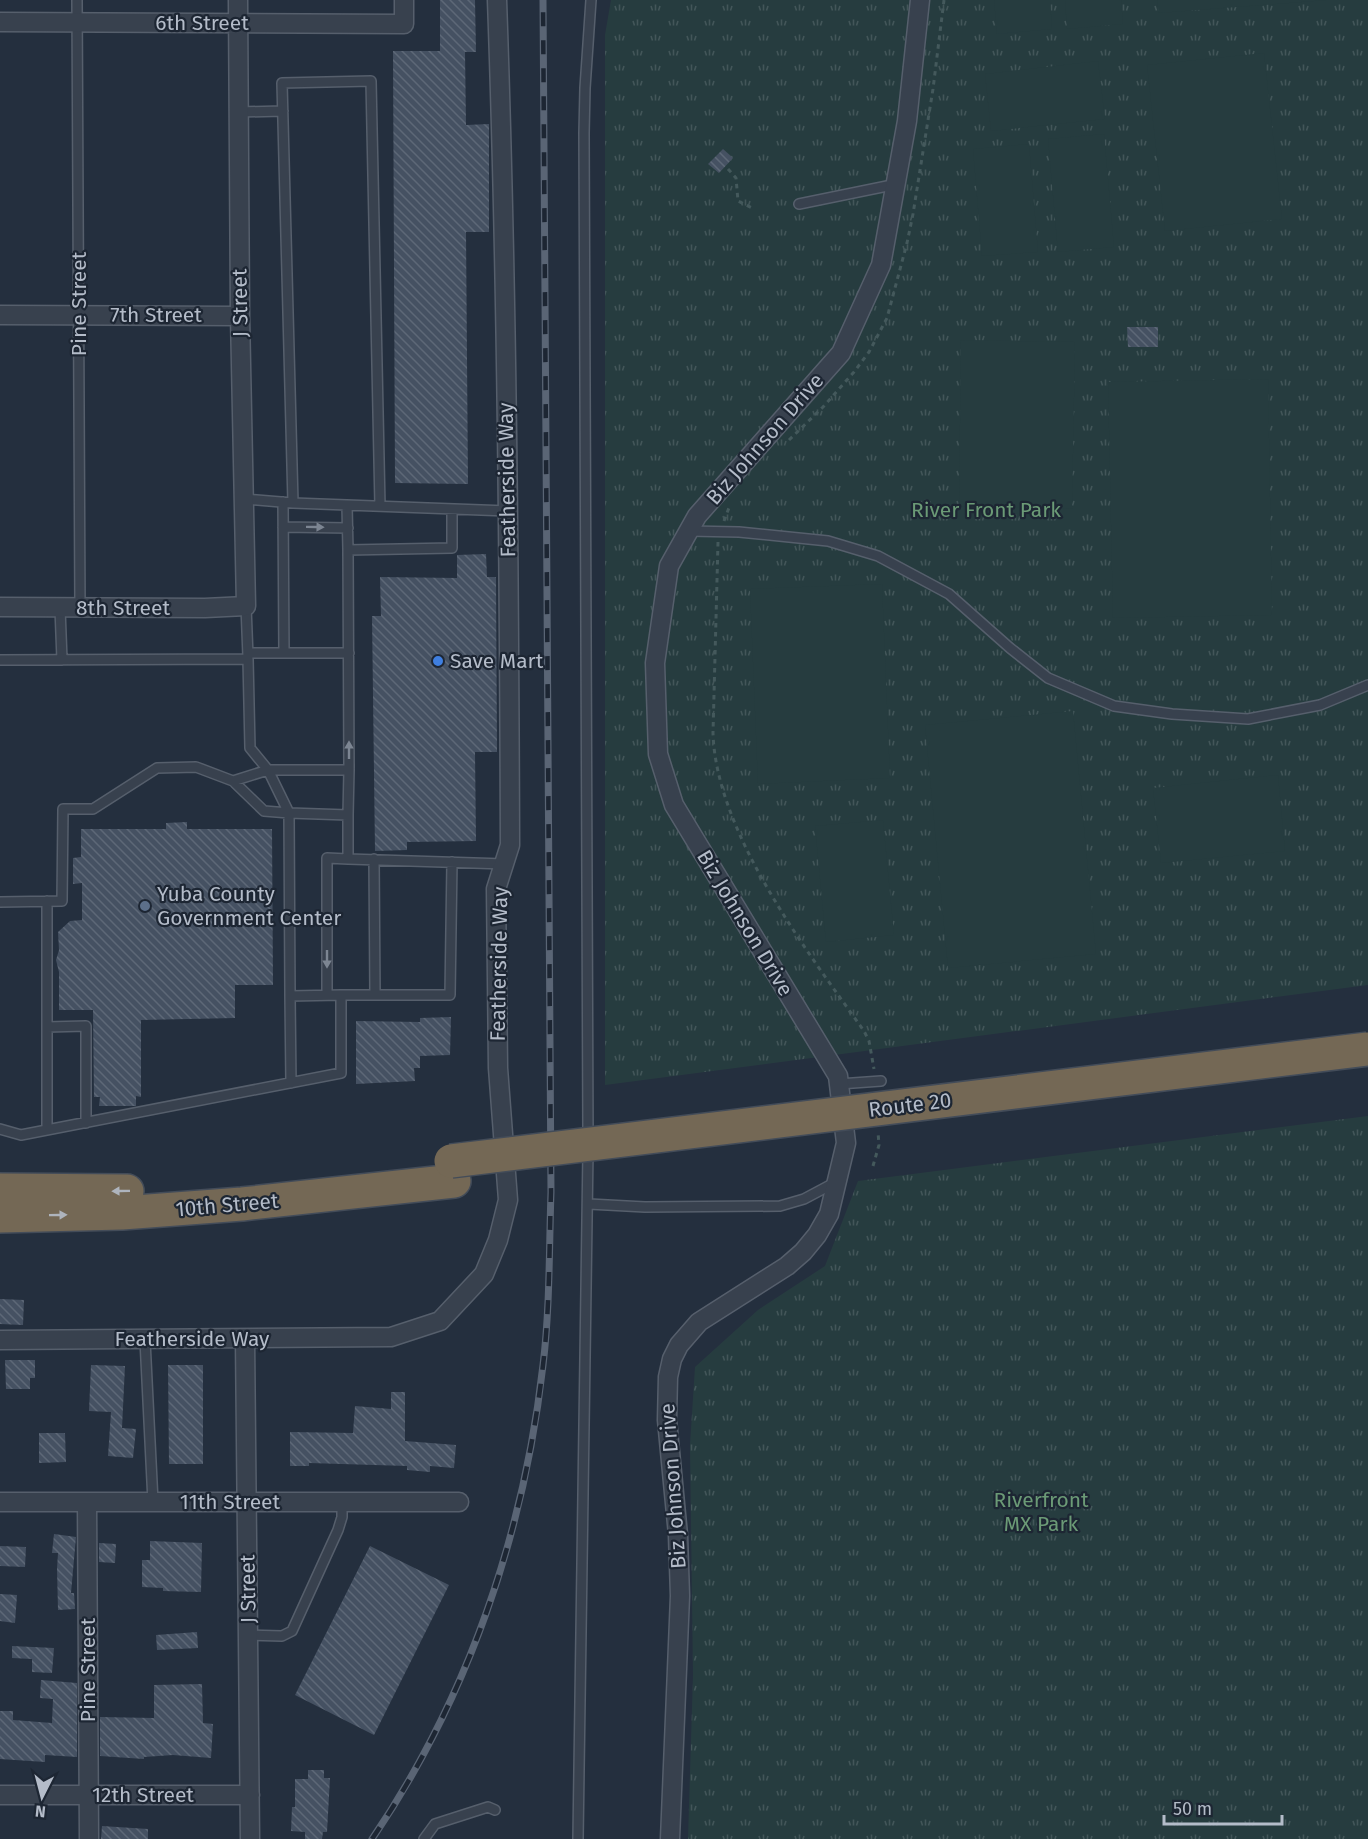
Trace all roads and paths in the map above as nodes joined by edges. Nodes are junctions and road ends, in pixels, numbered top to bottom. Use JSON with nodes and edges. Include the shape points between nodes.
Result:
{"nodes":[{"id":1,"x":77,"y":0,"type":"edge"},
{"id":2,"x":238,"y":0,"type":"edge"},
{"id":3,"x":404,"y":0,"type":"edge"},
{"id":4,"x":497,"y":0,"type":"edge"},
{"id":5,"x":591,"y":0,"type":"edge"},
{"id":6,"x":920,"y":0,"type":"edge"},
{"id":7,"x":944,"y":0,"type":"edge"},
{"id":8,"x":0,"y":22,"type":"edge"},
{"id":9,"x":77,"y":22,"type":"junction"},
{"id":10,"x":238,"y":23,"type":"junction"},
{"id":11,"x":283,"y":111,"type":"junction"},
{"id":12,"x":238,"y":112,"type":"junction"},
{"id":13,"x":728,"y":169,"type":"dead end"},
{"id":14,"x":897,"y":184,"type":"junction"},
{"id":15,"x":799,"y":204,"type":"dead end"},
{"id":16,"x":752,"y":208,"type":"dead end"},
{"id":17,"x":0,"y":315,"type":"edge"},
{"id":18,"x":79,"y":315,"type":"junction"},
{"id":19,"x":240,"y":316,"type":"junction"},
{"id":20,"x":784,"y":445,"type":"dead end"},
{"id":21,"x":734,"y":498,"type":"dead end"},
{"id":22,"x":244,"y":499,"type":"junction"},
{"id":23,"x":288,"y":503,"type":"junction"},
{"id":24,"x":347,"y":506,"type":"junction"},
{"id":25,"x":380,"y":506,"type":"junction"},
{"id":26,"x":452,"y":510,"type":"junction"},
{"id":27,"x":508,"y":511,"type":"junction"},
{"id":28,"x":283,"y":527,"type":"junction"},
{"id":29,"x":348,"y":528,"type":"junction"},
{"id":30,"x":689,"y":531,"type":"junction"},
{"id":31,"x":721,"y":531,"type":"junction"},
{"id":32,"x":348,"y":550,"type":"junction"},
{"id":33,"x":246,"y":606,"type":"junction"},
{"id":34,"x":0,"y":608,"type":"edge"},
{"id":35,"x":60,"y":608,"type":"junction"},
{"id":36,"x":80,"y":608,"type":"junction"},
{"id":37,"x":284,"y":653,"type":"junction"},
{"id":38,"x":349,"y":653,"type":"junction"},
{"id":39,"x":248,"y":656,"type":"junction"},
{"id":40,"x":0,"y":660,"type":"edge"},
{"id":41,"x":62,"y":660,"type":"junction"},
{"id":42,"x":1368,"y":684,"type":"edge"},
{"id":43,"x":268,"y":770,"type":"junction"},
{"id":44,"x":349,"y":770,"type":"junction"},
{"id":45,"x":233,"y":781,"type":"junction"},
{"id":46,"x":289,"y":813,"type":"junction"},
{"id":47,"x":348,"y":815,"type":"junction"},
{"id":48,"x":348,"y":858,"type":"junction"},
{"id":49,"x":374,"y":859,"type":"junction"},
{"id":50,"x":452,"y":862,"type":"junction"},
{"id":51,"x":505,"y":864,"type":"junction"},
{"id":52,"x":46,"y":901,"type":"junction"},
{"id":53,"x":0,"y":902,"type":"edge"},
{"id":54,"x":327,"y":995,"type":"junction"},
{"id":55,"x":340,"y":995,"type":"junction"},
{"id":56,"x":375,"y":995,"type":"junction"},
{"id":57,"x":290,"y":996,"type":"junction"},
{"id":58,"x":47,"y":1027,"type":"junction"},
{"id":59,"x":1368,"y":1049,"type":"edge"},
{"id":60,"x":1368,"y":1069,"type":"edge"},
{"id":61,"x":878,"y":1081,"type":"joint"},
{"id":62,"x":291,"y":1083,"type":"junction"},
{"id":63,"x":839,"y":1084,"type":"junction"},
{"id":64,"x":86,"y":1123,"type":"junction"},
{"id":65,"x":878,"y":1124,"type":"dead end"},
{"id":66,"x":0,"y":1129,"type":"edge"},
{"id":67,"x":47,"y":1130,"type":"junction"},
{"id":68,"x":873,"y":1166,"type":"dead end"},
{"id":69,"x":452,"y":1171,"type":"junction"},
{"id":70,"x":0,"y":1178,"type":"edge"},
{"id":71,"x":838,"y":1181,"type":"junction"},
{"id":72,"x":0,"y":1190,"type":"edge"},
{"id":73,"x":35,"y":1190,"type":"junction"},
{"id":74,"x":589,"y":1204,"type":"junction"},
{"id":75,"x":0,"y":1216,"type":"edge"},
{"id":76,"x":245,"y":1339,"type":"junction"},
{"id":77,"x":0,"y":1340,"type":"edge"},
{"id":78,"x":145,"y":1340,"type":"junction"},
{"id":79,"x":0,"y":1502,"type":"edge"},
{"id":80,"x":87,"y":1502,"type":"junction"},
{"id":81,"x":153,"y":1502,"type":"junction"},
{"id":82,"x":246,"y":1502,"type":"junction"},
{"id":83,"x":342,"y":1502,"type":"junction"},
{"id":84,"x":459,"y":1502,"type":"dead end"},
{"id":85,"x":248,"y":1635,"type":"junction"},
{"id":86,"x":0,"y":1795,"type":"edge"},
{"id":87,"x":88,"y":1795,"type":"junction"},
{"id":88,"x":250,"y":1795,"type":"junction"},
{"id":89,"x":495,"y":1810,"type":"dead end"},
{"id":90,"x":89,"y":1839,"type":"edge"},
{"id":91,"x":250,"y":1839,"type":"edge"},
{"id":92,"x":424,"y":1839,"type":"edge"},
{"id":93,"x":578,"y":1839,"type":"edge"},
{"id":94,"x":670,"y":1839,"type":"edge"}],
"edges":[{"from":1,"to":9,"type":"lane","name":"Pine Street"},
{"from":2,"to":10,"type":"street","name":"J Street"},
{"from":3,"to":10,"type":"street","name":"6th Street","via":[[404,24]]},
{"from":4,"to":27,"type":"street","name":"Featherside Way"},
{"from":5,"to":74,"type":"lane","via":[[584,133]]},
{"from":6,"to":14,"type":"street","name":"Biz Johnson Drive"},
{"from":7,"to":20,"type":"path","via":[[913,214],[886,318],[854,372]]},
{"from":8,"to":9,"type":"street","name":"6th Street"},
{"from":9,"to":10,"type":"street","name":"6th Street"},
{"from":9,"to":18,"type":"lane","name":"Pine Street"},
{"from":10,"to":12,"type":"street","name":"J Street"},
{"from":11,"to":12,"type":"lane"},
{"from":11,"to":23,"type":"lane"},
{"from":11,"to":25,"type":"lane","via":[[282,83],[371,81]]},
{"from":12,"to":19,"type":"street","name":"J Street"},
{"from":13,"to":16,"type":"path","via":[[736,177],[738,201]]},
{"from":14,"to":15,"type":"lane"},
{"from":14,"to":30,"type":"street","name":"Biz Johnson Drive","via":[[880,265],[841,353],[697,516]]},
{"from":17,"to":18,"type":"street","name":"7th Street"},
{"from":18,"to":19,"type":"street","name":"7th Street"},
{"from":18,"to":36,"type":"lane","name":"Pine Street"},
{"from":19,"to":22,"type":"street","name":"J Street"},
{"from":21,"to":31,"type":"path"},
{"from":22,"to":23,"type":"lane"},
{"from":22,"to":33,"type":"street","name":"J Street"},
{"from":23,"to":24,"type":"lane"},
{"from":23,"to":28,"type":"lane"},
{"from":24,"to":25,"type":"lane"},
{"from":24,"to":29,"type":"lane"},
{"from":25,"to":26,"type":"lane"},
{"from":26,"to":27,"type":"lane"},
{"from":26,"to":32,"type":"lane","via":[[452,548]]},
{"from":27,"to":51,"type":"street","name":"Featherside Way","via":[[510,845]]},
{"from":28,"to":29,"type":"lane","one_way":true},
{"from":28,"to":37,"type":"lane"},
{"from":29,"to":32,"type":"lane"},
{"from":30,"to":31,"type":"lane"},
{"from":30,"to":63,"type":"street","name":"Biz Johnson Drive","via":[[669,566],[655,663],[658,754],[674,805],[838,1076]]},
{"from":31,"to":42,"type":"lane","via":[[828,541],[878,556],[950,594],[1048,678],[1114,706],[1248,719],[1320,705]]},
{"from":31,"to":61,"type":"path","via":[[713,733],[725,800],[784,914],[864,1030]]},
{"from":32,"to":38,"type":"lane"},
{"from":33,"to":36,"type":"street","name":"8th Street"},
{"from":33,"to":39,"type":"lane"},
{"from":34,"to":35,"type":"street","name":"8th Street"},
{"from":35,"to":36,"type":"street","name":"8th Street"},
{"from":35,"to":41,"type":"lane"},
{"from":37,"to":38,"type":"lane"},
{"from":37,"to":39,"type":"lane"},
{"from":44,"to":38,"type":"lane","one_way":true},
{"from":39,"to":41,"type":"lane"},
{"from":39,"to":43,"type":"lane","via":[[250,748]]},
{"from":40,"to":41,"type":"lane"},
{"from":43,"to":44,"type":"lane"},
{"from":43,"to":45,"type":"lane"},
{"from":43,"to":46,"type":"lane"},
{"from":44,"to":47,"type":"lane"},
{"from":45,"to":46,"type":"lane","via":[[264,811]]},
{"from":45,"to":52,"type":"lane","via":[[196,767],[157,768],[93,810],[63,809],[62,901]]},
{"from":46,"to":47,"type":"lane"},
{"from":46,"to":57,"type":"lane"},
{"from":47,"to":48,"type":"lane"},
{"from":48,"to":49,"type":"lane"},
{"from":48,"to":54,"type":"lane","one_way":true,"via":[[327,858]]},
{"from":49,"to":50,"type":"lane"},
{"from":49,"to":56,"type":"lane"},
{"from":50,"to":51,"type":"lane"},
{"from":50,"to":56,"type":"lane","via":[[450,995]]},
{"from":51,"to":76,"type":"street","name":"Featherside Way","via":[[496,889],[498,1068],[508,1200],[484,1274],[440,1321],[391,1337]]},
{"from":52,"to":53,"type":"lane"},
{"from":52,"to":58,"type":"lane"},
{"from":54,"to":55,"type":"lane"},
{"from":54,"to":57,"type":"lane"},
{"from":55,"to":56,"type":"lane"},
{"from":55,"to":62,"type":"lane","via":[[341,1073]]},
{"from":57,"to":62,"type":"lane"},
{"from":58,"to":64,"type":"lane","via":[[86,1026]]},
{"from":58,"to":67,"type":"lane"},
{"from":59,"to":69,"type":"highway","name":"Route 20","bridge":true},
{"from":60,"to":69,"type":"highway","name":"Route 20"},
{"from":61,"to":63,"type":"lane"},
{"from":62,"to":64,"type":"lane"},
{"from":63,"to":71,"type":"street","name":"Biz Johnson Drive","via":[[846,1143]]},
{"from":64,"to":67,"type":"lane"},
{"from":65,"to":68,"type":"path","via":[[879,1144]]},
{"from":66,"to":67,"type":"lane","via":[[21,1135]]},
{"from":69,"to":73,"type":"highway","name":"10th Street","one_way":true,"via":[[215,1187]]},
{"from":75,"to":69,"type":"highway","name":"10th Street","one_way":true,"via":[[122,1213],[242,1204]]},
{"from":70,"to":73,"type":"highway"},
{"from":71,"to":74,"type":"lane","via":[[804,1199],[780,1206]]},
{"from":71,"to":94,"type":"street","name":"Biz Johnson Drive","via":[[829,1214],[802,1252],[771,1277],[699,1322],[672,1359],[667,1420],[680,1596]]},
{"from":72,"to":73,"type":"highway","name":"10th Street"},
{"from":74,"to":93,"type":"lane"},
{"from":76,"to":78,"type":"street","name":"Featherside Way"},
{"from":76,"to":82,"type":"street","name":"J Street"},
{"from":77,"to":78,"type":"street","name":"Featherside Way"},
{"from":78,"to":81,"type":"lane"},
{"from":79,"to":80,"type":"street","name":"11th Street"},
{"from":80,"to":81,"type":"street","name":"11th Street"},
{"from":80,"to":87,"type":"street","name":"Pine Street"},
{"from":81,"to":82,"type":"street","name":"11th Street"},
{"from":82,"to":83,"type":"street","name":"11th Street"},
{"from":82,"to":85,"type":"street","name":"J Street"},
{"from":83,"to":84,"type":"street","name":"11th Street"},
{"from":83,"to":85,"type":"lane","via":[[338,1530],[292,1631],[282,1636]]},
{"from":85,"to":88,"type":"street","name":"J Street"},
{"from":86,"to":87,"type":"street","name":"12th Street"},
{"from":87,"to":88,"type":"street","name":"12th Street"},
{"from":87,"to":90,"type":"street","name":"Pine Street"},
{"from":88,"to":91,"type":"street","name":"J Street"},
{"from":89,"to":92,"type":"lane","via":[[488,1807],[435,1824]]}]}
